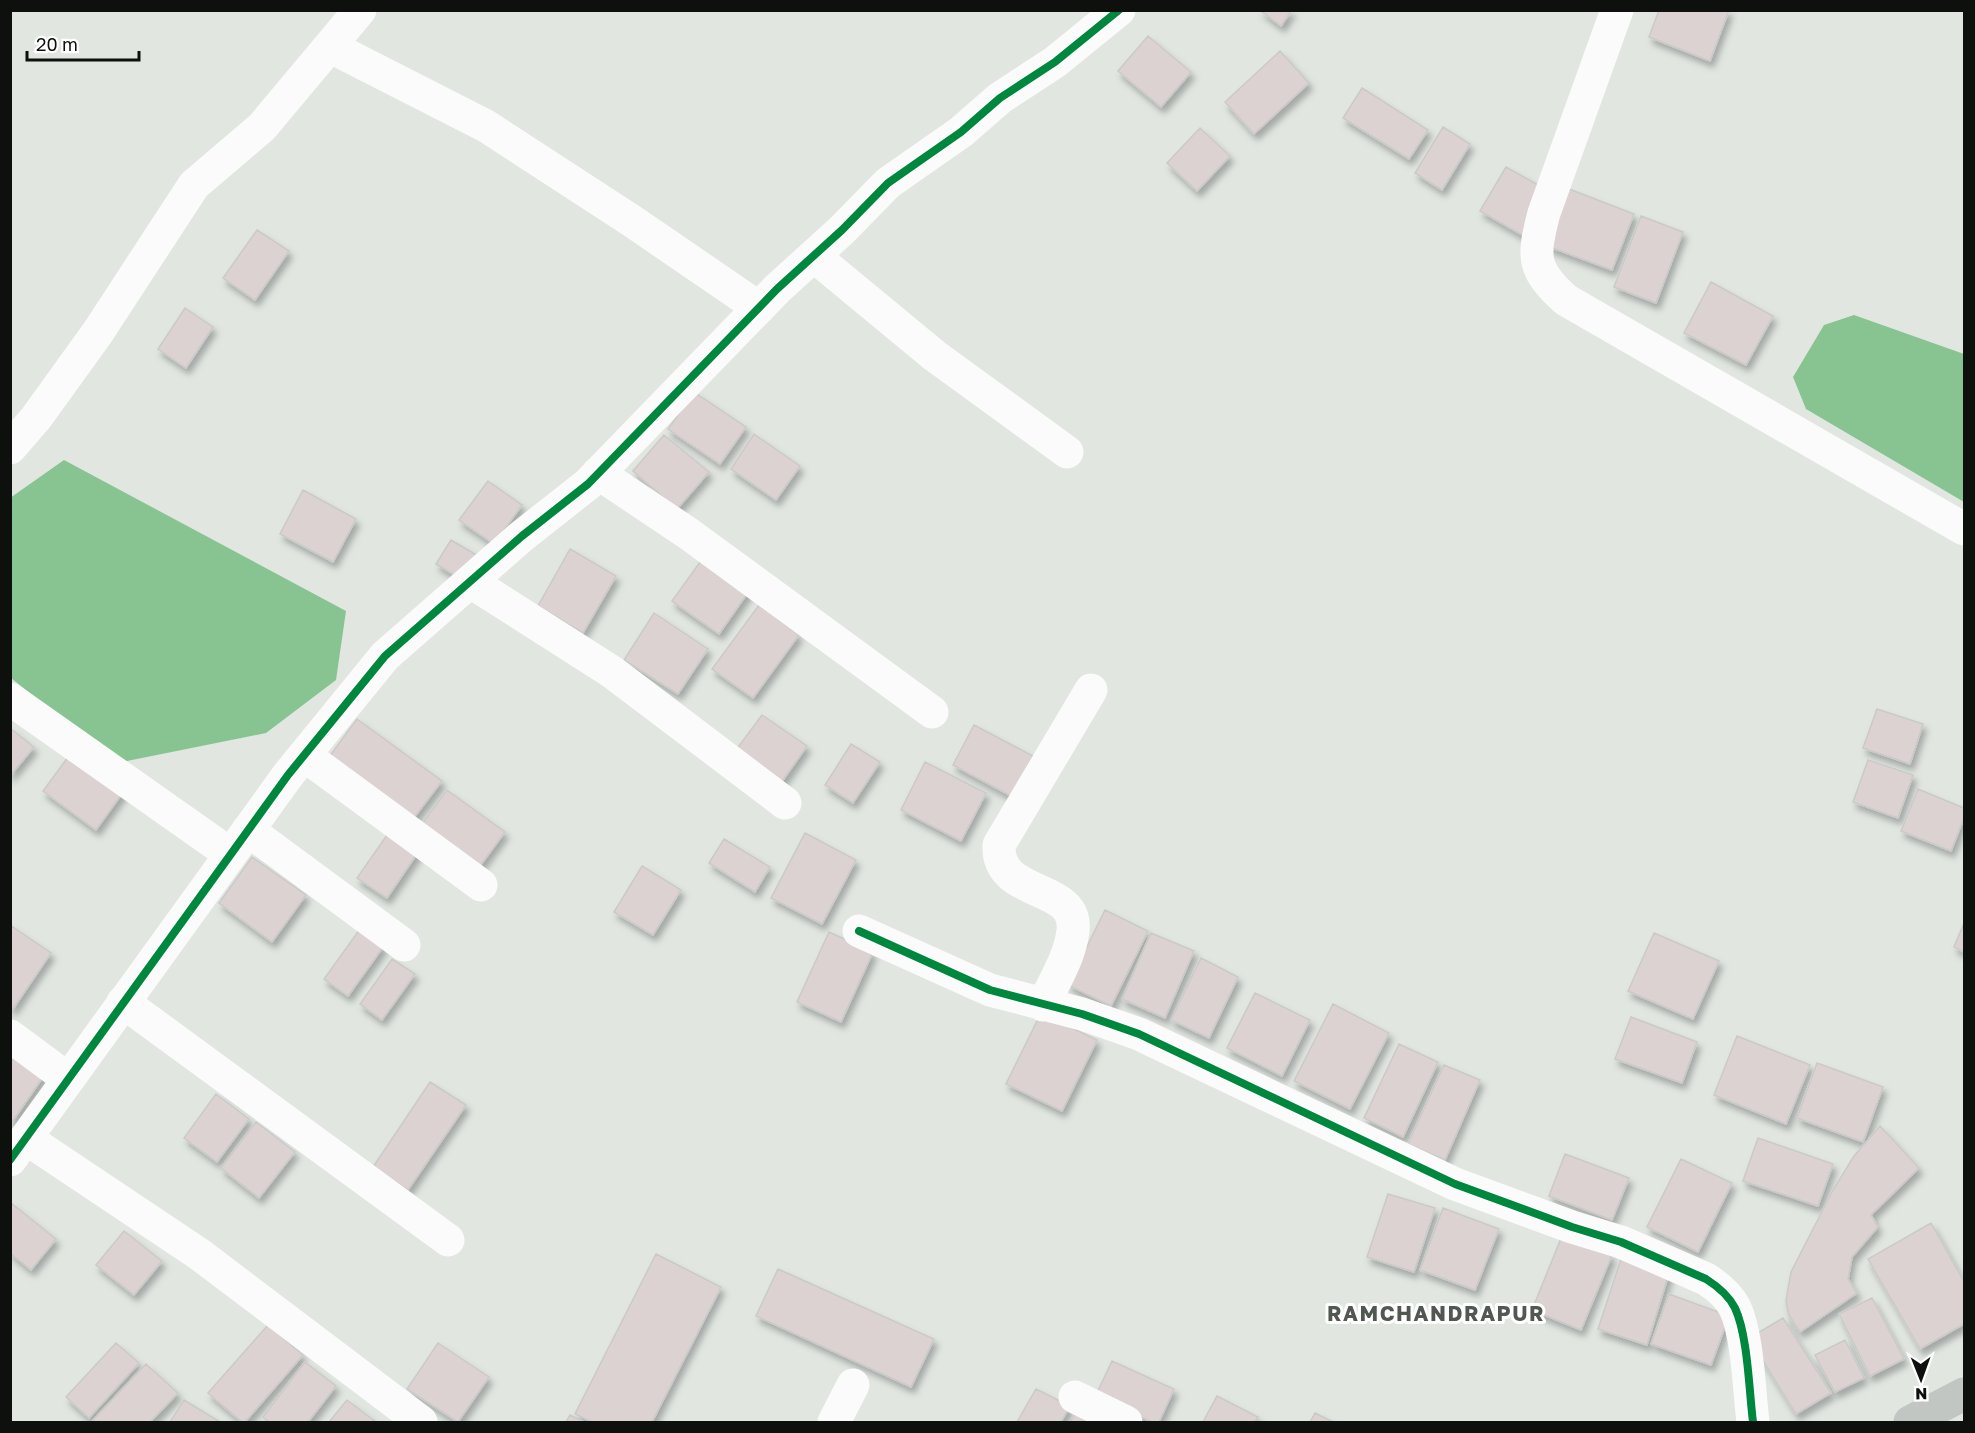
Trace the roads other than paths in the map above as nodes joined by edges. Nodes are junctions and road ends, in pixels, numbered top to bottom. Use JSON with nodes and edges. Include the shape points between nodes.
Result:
{"nodes":[{"id":1,"x":360,"y":10,"type":"edge"},
{"id":2,"x":1119,"y":10,"type":"edge"},
{"id":3,"x":1617,"y":10,"type":"edge"},
{"id":4,"x":331,"y":47,"type":"junction"},
{"id":5,"x":814,"y":256,"type":"junction"},
{"id":6,"x":759,"y":308,"type":"junction"},
{"id":7,"x":10,"y":448,"type":"edge"},
{"id":8,"x":1067,"y":452,"type":"dead end"},
{"id":9,"x":598,"y":473,"type":"junction"},
{"id":10,"x":1965,"y":528,"type":"edge"},
{"id":11,"x":471,"y":582,"type":"junction"},
{"id":12,"x":1091,"y":690,"type":"dead end"},
{"id":13,"x":10,"y":699,"type":"edge"},
{"id":14,"x":932,"y":712,"type":"dead end"},
{"id":15,"x":304,"y":755,"type":"junction"},
{"id":16,"x":785,"y":803,"type":"dead end"},
{"id":17,"x":239,"y":842,"type":"junction"},
{"id":18,"x":482,"y":885,"type":"dead end"},
{"id":19,"x":859,"y":931,"type":"dead end"},
{"id":20,"x":404,"y":945,"type":"dead end"},
{"id":21,"x":123,"y":1002,"type":"junction"},
{"id":22,"x":1043,"y":1005,"type":"junction"},
{"id":23,"x":10,"y":1036,"type":"edge"},
{"id":24,"x":68,"y":1079,"type":"junction"},
{"id":25,"x":19,"y":1150,"type":"edge"},
{"id":26,"x":448,"y":1240,"type":"dead end"},
{"id":27,"x":853,"y":1385,"type":"dead end"},
{"id":28,"x":1965,"y":1394,"type":"edge"},
{"id":29,"x":1075,"y":1397,"type":"dead end"},
{"id":30,"x":421,"y":1422,"type":"edge"},
{"id":31,"x":834,"y":1422,"type":"edge"},
{"id":32,"x":1126,"y":1422,"type":"edge"},
{"id":33,"x":1753,"y":1422,"type":"edge"},
{"id":34,"x":1910,"y":1422,"type":"edge"}],
"edges":[{"from":1,"to":4,"type":"street"},
{"from":2,"to":5,"type":"street","via":[[1055,62],[1000,98],[962,132],[888,183]]},
{"from":3,"to":10,"type":"street","via":[[1544,213],[1536,265],[1548,284],[1566,300]]},
{"from":4,"to":6,"type":"street","via":[[486,126]]},
{"from":4,"to":7,"type":"street","via":[[262,127],[194,185],[98,332]]},
{"from":5,"to":6,"type":"street"},
{"from":5,"to":8,"type":"street","via":[[935,356]]},
{"from":6,"to":9,"type":"street"},
{"from":9,"to":11,"type":"street"},
{"from":9,"to":14,"type":"street","via":[[689,534]]},
{"from":11,"to":15,"type":"street","via":[[385,656]]},
{"from":11,"to":16,"type":"street","via":[[612,672]]},
{"from":12,"to":22,"type":"street","via":[[999,845],[999,860],[1006,872],[1066,905],[1073,918],[1069,947]]},
{"from":13,"to":17,"type":"street"},
{"from":15,"to":17,"type":"street"},
{"from":15,"to":18,"type":"street"},
{"from":17,"to":20,"type":"street"},
{"from":17,"to":21,"type":"street"},
{"from":19,"to":22,"type":"street","via":[[990,990]]},
{"from":21,"to":24,"type":"street"},
{"from":21,"to":26,"type":"street"},
{"from":22,"to":33,"type":"street","via":[[1139,1034],[1455,1184],[1621,1242],[1706,1279],[1734,1306],[1740,1322]]},
{"from":23,"to":24,"type":"street"},
{"from":24,"to":25,"type":"street"},
{"from":25,"to":30,"type":"street","via":[[199,1254]]},
{"from":27,"to":31,"type":"street"},
{"from":28,"to":34,"type":"main road"},
{"from":29,"to":32,"type":"street"}]}
